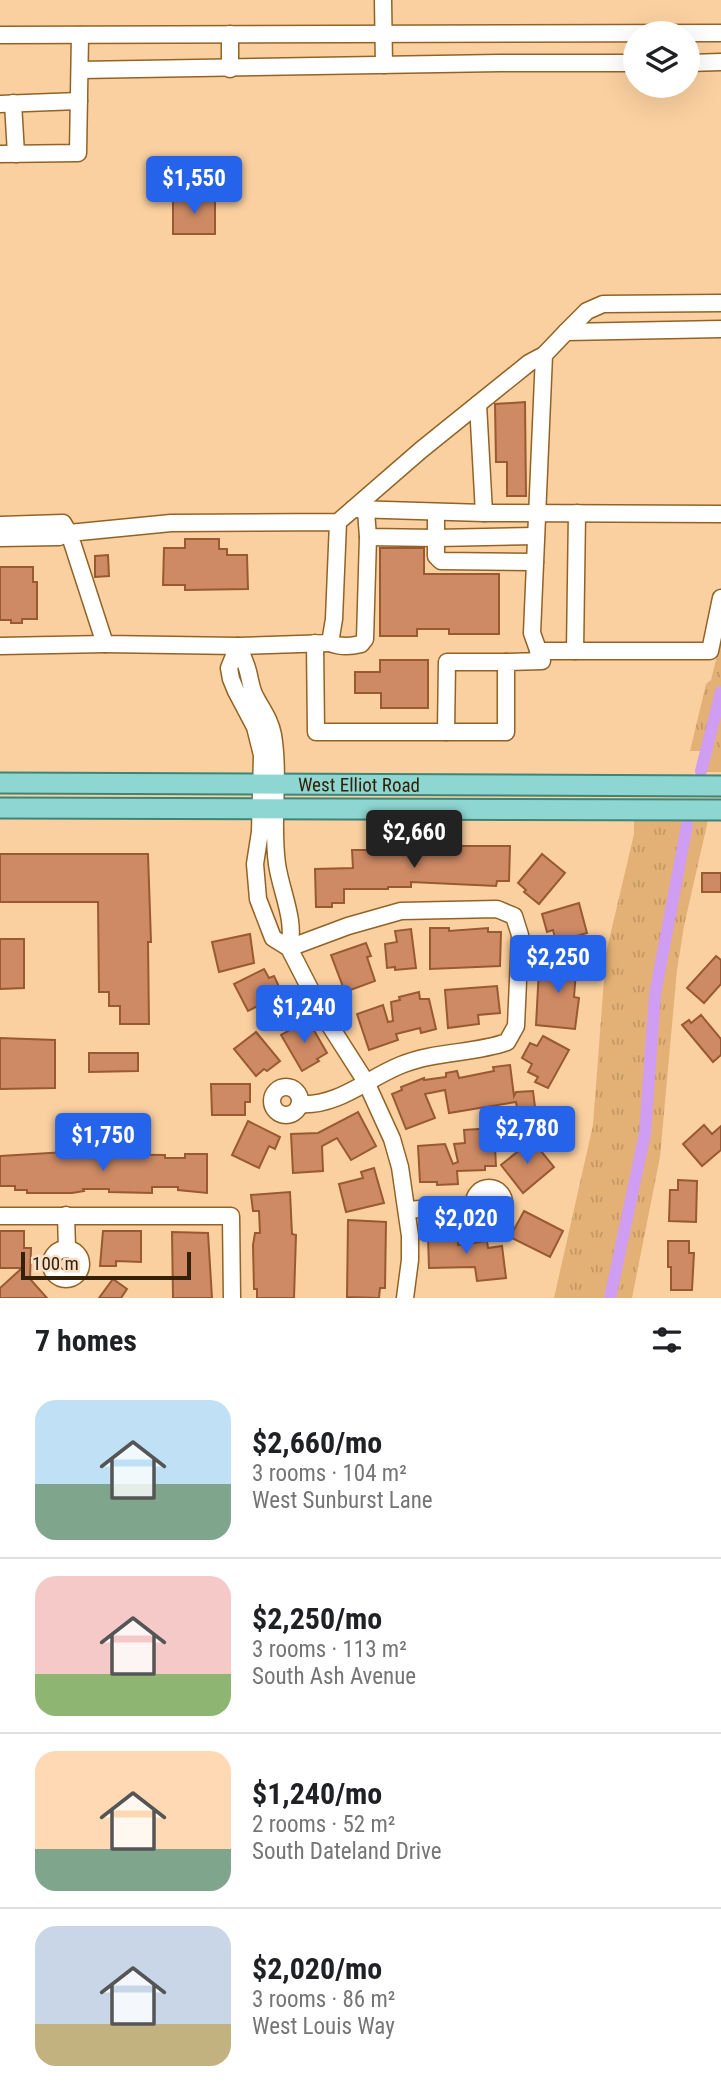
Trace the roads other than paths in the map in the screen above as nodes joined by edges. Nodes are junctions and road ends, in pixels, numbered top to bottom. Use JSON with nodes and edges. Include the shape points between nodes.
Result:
{"nodes":[{"id":1,"x":383,"y":0,"type":"edge"},
{"id":2,"x":623,"y":33,"type":"edge"},
{"id":3,"x":700,"y":33,"type":"edge"},
{"id":4,"x":721,"y":33,"type":"edge"},
{"id":5,"x":230,"y":34,"type":"junction"},
{"id":6,"x":384,"y":34,"type":"junction"},
{"id":7,"x":80,"y":35,"type":"junction"},
{"id":8,"x":0,"y":36,"type":"edge"},
{"id":9,"x":721,"y":62,"type":"edge"},
{"id":10,"x":623,"y":63,"type":"edge"},
{"id":11,"x":700,"y":63,"type":"edge"},
{"id":12,"x":384,"y":65,"type":"junction"},
{"id":13,"x":230,"y":69,"type":"junction"},
{"id":14,"x":80,"y":70,"type":"junction"},
{"id":15,"x":79,"y":101,"type":"junction"},
{"id":16,"x":7,"y":103,"type":"edge"},
{"id":17,"x":8,"y":154,"type":"edge"},
{"id":18,"x":721,"y":303,"type":"edge"},
{"id":19,"x":721,"y":329,"type":"edge"},
{"id":20,"x":566,"y":332,"type":"junction"},
{"id":21,"x":544,"y":355,"type":"junction"},
{"id":22,"x":478,"y":404,"type":"junction"},
{"id":23,"x":360,"y":510,"type":"junction"},
{"id":24,"x":436,"y":512,"type":"junction"},
{"id":25,"x":484,"y":513,"type":"junction"},
{"id":26,"x":537,"y":513,"type":"junction"},
{"id":27,"x":577,"y":513,"type":"junction"},
{"id":28,"x":721,"y":514,"type":"edge"},
{"id":29,"x":338,"y":522,"type":"junction"},
{"id":30,"x":0,"y":525,"type":"edge"},
{"id":31,"x":69,"y":533,"type":"junction"},
{"id":32,"x":368,"y":537,"type":"junction"},
{"id":33,"x":536,"y":537,"type":"junction"},
{"id":34,"x":0,"y":538,"type":"edge"},
{"id":35,"x":436,"y":538,"type":"junction"},
{"id":36,"x":535,"y":562,"type":"junction"},
{"id":37,"x":721,"y":598,"type":"edge"},
{"id":38,"x":322,"y":643,"type":"junction"},
{"id":39,"x":105,"y":644,"type":"junction"},
{"id":40,"x":0,"y":646,"type":"edge"},
{"id":41,"x":238,"y":646,"type":"junction"},
{"id":42,"x":538,"y":650,"type":"junction"},
{"id":43,"x":575,"y":651,"type":"junction"},
{"id":44,"x":506,"y":662,"type":"junction"},
{"id":45,"x":446,"y":732,"type":"junction"},
{"id":46,"x":0,"y":783,"type":"edge"},
{"id":47,"x":269,"y":783,"type":"junction"},
{"id":48,"x":718,"y":786,"type":"edge"},
{"id":49,"x":268,"y":807,"type":"junction"},
{"id":50,"x":0,"y":808,"type":"edge"},
{"id":51,"x":721,"y":810,"type":"edge"},
{"id":52,"x":289,"y":948,"type":"junction"},
{"id":53,"x":366,"y":1082,"type":"junction"},
{"id":54,"x":300,"y":1104,"type":"dead end"},
{"id":55,"x":473,"y":1205,"type":"dead end"},
{"id":56,"x":407,"y":1210,"type":"junction"},
{"id":57,"x":66,"y":1215,"type":"junction"},
{"id":58,"x":0,"y":1216,"type":"edge"},
{"id":59,"x":67,"y":1249,"type":"dead end"},
{"id":60,"x":232,"y":1298,"type":"edge"},
{"id":61,"x":405,"y":1298,"type":"edge"}],
"edges":[{"from":1,"to":6,"type":"street"},
{"from":2,"to":6,"type":"street"},
{"from":3,"to":4,"type":"street"},
{"from":5,"to":6,"type":"street"},
{"from":5,"to":7,"type":"street"},
{"from":5,"to":13,"type":"street"},
{"from":6,"to":12,"type":"street"},
{"from":7,"to":8,"type":"street"},
{"from":7,"to":14,"type":"street"},
{"from":9,"to":11,"type":"street"},
{"from":10,"to":12,"type":"street"},
{"from":12,"to":13,"type":"street"},
{"from":13,"to":14,"type":"street"},
{"from":14,"to":15,"type":"street"},
{"from":15,"to":16,"type":"street"},
{"from":15,"to":17,"type":"street","via":[[78,153]]},
{"from":16,"to":17,"type":"street"},
{"from":18,"to":20,"type":"street","via":[[603,304],[587,311]]},
{"from":19,"to":20,"type":"street"},
{"from":20,"to":21,"type":"street"},
{"from":21,"to":22,"type":"street"},
{"from":21,"to":26,"type":"street"},
{"from":22,"to":23,"type":"street"},
{"from":22,"to":25,"type":"street"},
{"from":23,"to":24,"type":"street"},
{"from":23,"to":29,"type":"street"},
{"from":23,"to":32,"type":"street"},
{"from":24,"to":25,"type":"street"},
{"from":24,"to":35,"type":"street"},
{"from":25,"to":26,"type":"street"},
{"from":26,"to":27,"type":"street"},
{"from":26,"to":33,"type":"street"},
{"from":27,"to":28,"type":"street"},
{"from":27,"to":43,"type":"street"},
{"from":29,"to":31,"type":"street","via":[[171,523]]},
{"from":29,"to":38,"type":"street","via":[[334,619]]},
{"from":30,"to":31,"type":"street","via":[[63,523]]},
{"from":31,"to":34,"type":"street"},
{"from":31,"to":39,"type":"street"},
{"from":32,"to":35,"type":"street"},
{"from":32,"to":38,"type":"street","via":[[365,639],[352,646]]},
{"from":33,"to":35,"type":"street"},
{"from":33,"to":36,"type":"street"},
{"from":35,"to":36,"type":"street","via":[[436,556],[441,561]]},
{"from":36,"to":42,"type":"street","via":[[532,633]]},
{"from":37,"to":43,"type":"street","via":[[709,652]]},
{"from":38,"to":41,"type":"street"},
{"from":38,"to":45,"type":"street","via":[[316,732]]},
{"from":39,"to":40,"type":"street"},
{"from":39,"to":41,"type":"street"},
{"from":41,"to":47,"type":"street","via":[[255,696],[269,718],[275,755]]},
{"from":42,"to":43,"type":"street"},
{"from":42,"to":44,"type":"street","via":[[542,661]]},
{"from":44,"to":45,"type":"street","via":[[447,662]]},
{"from":44,"to":45,"type":"street","via":[[506,732]]},
{"from":46,"to":47,"type":"main road","name":"West Elliot Road"},
{"from":47,"to":48,"type":"main road","name":"West Elliot Road"},
{"from":47,"to":49,"type":"street"},
{"from":49,"to":50,"type":"main road","name":"West Elliot Road"},
{"from":49,"to":51,"type":"main road","name":"West Elliot Road"},
{"from":49,"to":52,"type":"street","via":[[293,933]]},
{"from":49,"to":52,"type":"street","via":[[255,864],[258,899],[274,938]]},
{"from":52,"to":53,"type":"street","via":[[325,1018]]},
{"from":52,"to":53,"type":"street","via":[[401,911],[497,909],[514,916],[520,935],[516,1026],[508,1042],[402,1064]]},
{"from":53,"to":54,"type":"street","via":[[332,1100]]},
{"from":53,"to":56,"type":"street","via":[[398,1157]]},
{"from":55,"to":56,"type":"street"},
{"from":56,"to":61,"type":"street","via":[[410,1260]]},
{"from":57,"to":58,"type":"street"},
{"from":57,"to":59,"type":"street"},
{"from":57,"to":60,"type":"street","via":[[231,1216]]}]}
